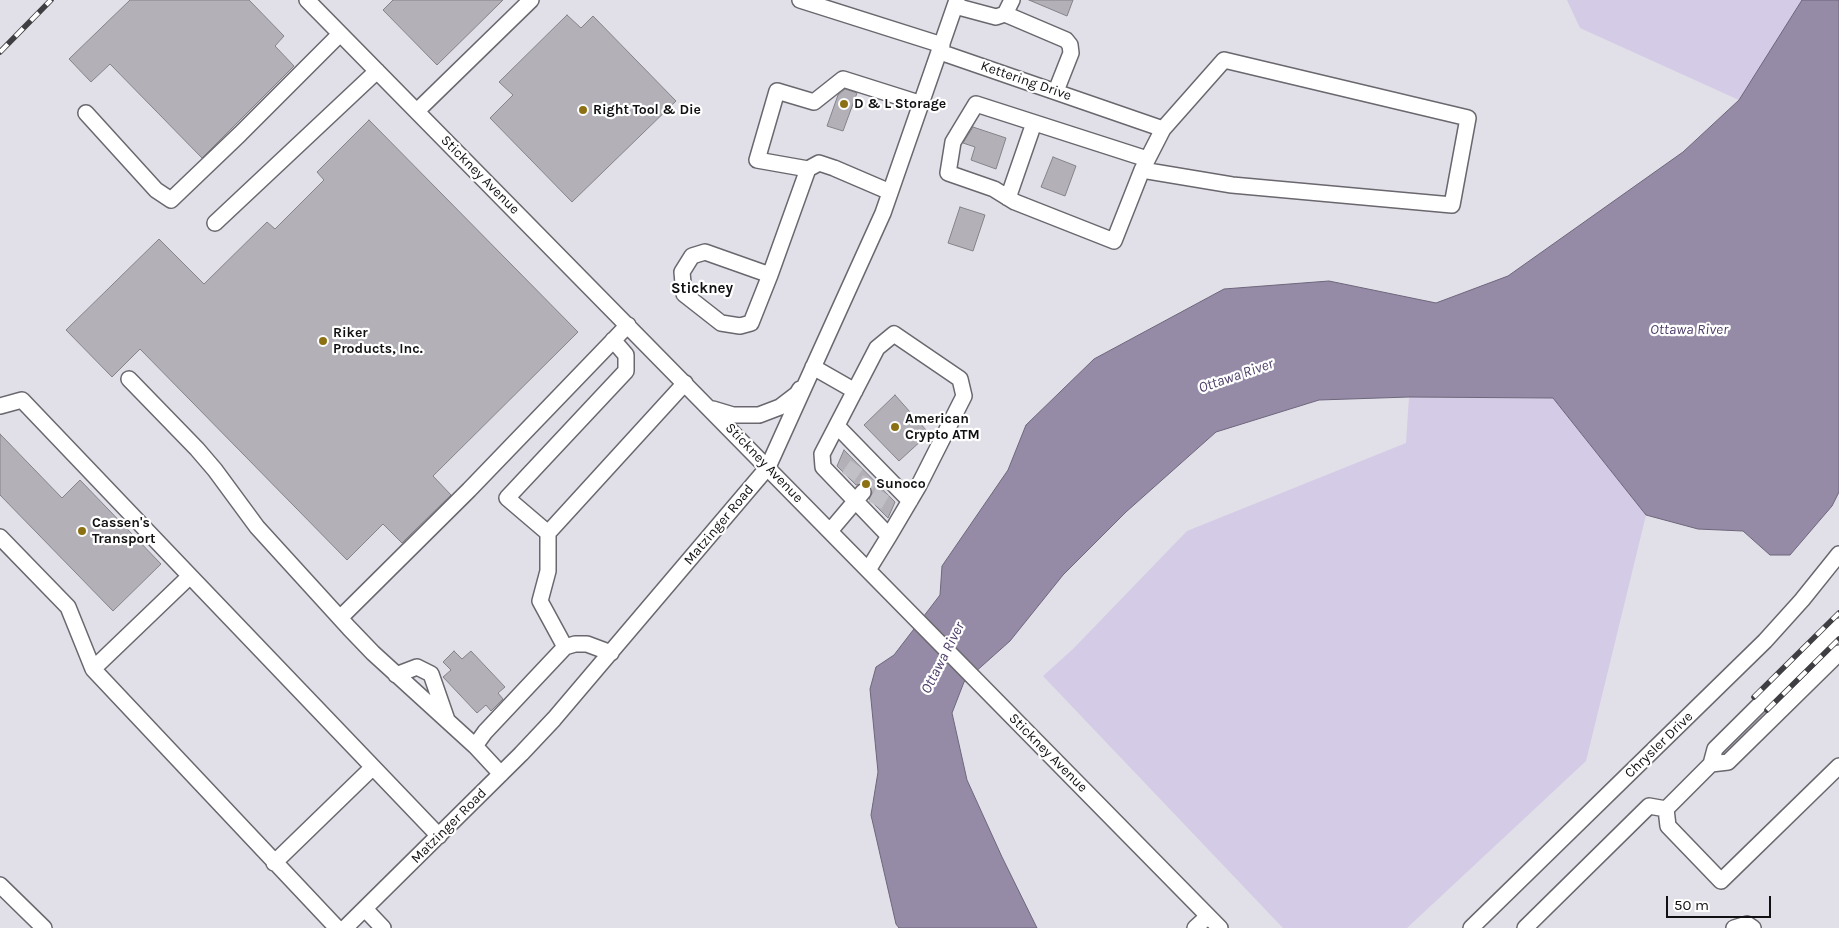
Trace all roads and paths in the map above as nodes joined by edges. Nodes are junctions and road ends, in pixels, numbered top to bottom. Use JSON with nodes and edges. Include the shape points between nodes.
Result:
{"nodes":[{"id":1,"x":532,"y":0,"type":"edge"},
{"id":2,"x":800,"y":0,"type":"edge"},
{"id":3,"x":1012,"y":0,"type":"edge"},
{"id":4,"x":311,"y":1,"type":"edge"},
{"id":5,"x":956,"y":3,"type":"edge"},
{"id":6,"x":1005,"y":14,"type":"junction"},
{"id":7,"x":340,"y":34,"type":"junction"},
{"id":8,"x":941,"y":48,"type":"junction"},
{"id":9,"x":377,"y":71,"type":"junction"},
{"id":10,"x":1056,"y":91,"type":"junction"},
{"id":11,"x":922,"y":104,"type":"junction"},
{"id":12,"x":416,"y":111,"type":"junction"},
{"id":13,"x":86,"y":112,"type":"dead end"},
{"id":14,"x":1034,"y":123,"type":"junction"},
{"id":15,"x":1163,"y":129,"type":"junction"},
{"id":16,"x":1144,"y":165,"type":"junction"},
{"id":17,"x":808,"y":170,"type":"junction"},
{"id":18,"x":890,"y":192,"type":"junction"},
{"id":19,"x":1008,"y":198,"type":"junction"},
{"id":20,"x":215,"y":223,"type":"dead end"},
{"id":21,"x":770,"y":275,"type":"junction"},
{"id":22,"x":628,"y":325,"type":"junction"},
{"id":23,"x":613,"y":340,"type":"junction"},
{"id":24,"x":812,"y":371,"type":"junction"},
{"id":25,"x":129,"y":379,"type":"dead end"},
{"id":26,"x":685,"y":383,"type":"junction"},
{"id":27,"x":855,"y":391,"type":"junction"},
{"id":28,"x":0,"y":406,"type":"edge"},
{"id":29,"x":708,"y":406,"type":"junction"},
{"id":30,"x":836,"y":426,"type":"junction"},
{"id":31,"x":768,"y":467,"type":"junction"},
{"id":32,"x":860,"y":497,"type":"junction"},
{"id":33,"x":910,"y":501,"type":"junction"},
{"id":34,"x":830,"y":531,"type":"junction"},
{"id":35,"x":548,"y":533,"type":"junction"},
{"id":36,"x":889,"y":536,"type":"junction"},
{"id":37,"x":0,"y":537,"type":"edge"},
{"id":38,"x":1839,"y":554,"type":"edge"},
{"id":39,"x":868,"y":570,"type":"junction"},
{"id":40,"x":190,"y":576,"type":"junction"},
{"id":41,"x":340,"y":618,"type":"junction"},
{"id":42,"x":1839,"y":626,"type":"edge"},
{"id":43,"x":565,"y":647,"type":"junction"},
{"id":44,"x":612,"y":653,"type":"junction"},
{"id":45,"x":1839,"y":653,"type":"edge"},
{"id":46,"x":93,"y":669,"type":"junction"},
{"id":47,"x":396,"y":675,"type":"junction"},
{"id":48,"x":448,"y":722,"type":"junction"},
{"id":49,"x":475,"y":746,"type":"junction"},
{"id":50,"x":1711,"y":764,"type":"junction"},
{"id":51,"x":1839,"y":766,"type":"edge"},
{"id":52,"x":373,"y":767,"type":"junction"},
{"id":53,"x":501,"y":774,"type":"junction"},
{"id":54,"x":1666,"y":809,"type":"junction"},
{"id":55,"x":439,"y":836,"type":"junction"},
{"id":56,"x":274,"y":863,"type":"junction"},
{"id":57,"x":0,"y":885,"type":"edge"},
{"id":58,"x":365,"y":909,"type":"junction"},
{"id":59,"x":1208,"y":916,"type":"junction"},
{"id":60,"x":44,"y":928,"type":"edge"},
{"id":61,"x":337,"y":928,"type":"edge"},
{"id":62,"x":345,"y":928,"type":"edge"},
{"id":63,"x":383,"y":928,"type":"edge"},
{"id":64,"x":1195,"y":928,"type":"edge"},
{"id":65,"x":1220,"y":928,"type":"edge"},
{"id":66,"x":1470,"y":928,"type":"edge"},
{"id":67,"x":1525,"y":928,"type":"edge"},
{"id":68,"x":1734,"y":928,"type":"edge"},
{"id":69,"x":1753,"y":928,"type":"edge"}],
"edges":[{"from":1,"to":12,"type":"street"},
{"from":2,"to":8,"type":"street","name":"Kettering Drive"},
{"from":3,"to":6,"type":"street"},
{"from":4,"to":7,"type":"street","name":"Stickney Avenue"},
{"from":5,"to":6,"type":"street","via":[[996,16]]},
{"from":5,"to":8,"type":"street","name":"Matzinger Road"},
{"from":6,"to":10,"type":"street","via":[[1066,40],[1070,45],[1071,53]]},
{"from":7,"to":9,"type":"street","name":"Stickney Avenue"},
{"from":7,"to":13,"type":"street","via":[[171,200],[156,190]]},
{"from":8,"to":10,"type":"street","name":"Kettering Drive"},
{"from":8,"to":11,"type":"street","name":"Matzinger Road"},
{"from":9,"to":12,"type":"street","name":"Stickney Avenue"},
{"from":9,"to":20,"type":"street"},
{"from":10,"to":15,"type":"street","name":"Kettering Drive"},
{"from":11,"to":17,"type":"street","via":[[843,80],[814,102],[777,91],[757,160]]},
{"from":11,"to":18,"type":"street","name":"Matzinger Road"},
{"from":12,"to":22,"type":"street","name":"Stickney Avenue"},
{"from":14,"to":16,"type":"street"},
{"from":14,"to":19,"type":"street"},
{"from":14,"to":19,"type":"street","via":[[976,104],[953,142],[948,173],[994,189]]},
{"from":15,"to":16,"type":"street"},
{"from":15,"to":16,"type":"street","via":[[1224,60],[1468,118],[1452,205],[1232,185]]},
{"from":16,"to":19,"type":"street","via":[[1114,241]]},
{"from":17,"to":18,"type":"street","via":[[819,164],[834,168]]},
{"from":17,"to":21,"type":"street"},
{"from":18,"to":24,"type":"street","name":"Matzinger Road"},
{"from":21,"to":21,"type":"street","via":[[752,323],[740,326],[721,323],[684,294],[682,272],[692,256],[705,252]]},
{"from":22,"to":23,"type":"street"},
{"from":22,"to":26,"type":"street","name":"Stickney Avenue"},
{"from":23,"to":35,"type":"street","via":[[626,355],[626,371],[507,498]]},
{"from":23,"to":41,"type":"street"},
{"from":24,"to":27,"type":"street"},
{"from":24,"to":29,"type":"street","via":[[797,394],[766,413],[733,415]]},
{"from":24,"to":31,"type":"street","name":"Matzinger Road"},
{"from":25,"to":41,"type":"street","via":[[197,449],[257,527]]},
{"from":26,"to":29,"type":"street","name":"Stickney Avenue"},
{"from":26,"to":35,"type":"street"},
{"from":27,"to":30,"type":"street"},
{"from":27,"to":33,"type":"street","via":[[877,348],[894,334],[960,379],[964,396]]},
{"from":28,"to":40,"type":"street","via":[[22,400]]},
{"from":29,"to":31,"type":"street","name":"Stickney Avenue"},
{"from":30,"to":32,"type":"street","via":[[822,454],[823,467]]},
{"from":30,"to":33,"type":"street","via":[[873,472]]},
{"from":31,"to":34,"type":"street","name":"Stickney Avenue"},
{"from":31,"to":44,"type":"street","name":"Matzinger Road"},
{"from":32,"to":34,"type":"street"},
{"from":32,"to":36,"type":"street","via":[[873,510]]},
{"from":33,"to":36,"type":"street"},
{"from":34,"to":39,"type":"street","name":"Stickney Avenue"},
{"from":35,"to":43,"type":"street","via":[[548,571],[540,602]]},
{"from":36,"to":39,"type":"street"},
{"from":37,"to":46,"type":"street","via":[[68,607]]},
{"from":38,"to":66,"type":"street","name":"Chrysler Drive","via":[[1765,641]]},
{"from":39,"to":59,"type":"street","name":"Stickney Avenue"},
{"from":40,"to":46,"type":"street"},
{"from":40,"to":52,"type":"street"},
{"from":41,"to":47,"type":"street"},
{"from":42,"to":50,"type":"street","via":[[1714,749]]},
{"from":43,"to":44,"type":"street","via":[[587,644]]},
{"from":43,"to":49,"type":"street"},
{"from":44,"to":53,"type":"street","name":"Matzinger Road"},
{"from":45,"to":50,"type":"street","via":[[1728,762]]},
{"from":46,"to":56,"type":"street"},
{"from":47,"to":48,"type":"street"},
{"from":47,"to":48,"type":"street","via":[[417,667],[431,674]]},
{"from":48,"to":49,"type":"street"},
{"from":49,"to":53,"type":"street"},
{"from":50,"to":54,"type":"street"},
{"from":51,"to":54,"type":"street","via":[[1721,881],[1668,826]]},
{"from":52,"to":55,"type":"street"},
{"from":52,"to":56,"type":"street"},
{"from":53,"to":55,"type":"street","name":"Matzinger Road"},
{"from":54,"to":67,"type":"street","via":[[1649,806]]},
{"from":55,"to":58,"type":"street","name":"Matzinger Road"},
{"from":56,"to":61,"type":"street"},
{"from":57,"to":60,"type":"street"},
{"from":58,"to":62,"type":"street","name":"Matzinger Road"},
{"from":58,"to":63,"type":"street"},
{"from":59,"to":64,"type":"street"},
{"from":59,"to":65,"type":"street","name":"Stickney Avenue"},
{"from":68,"to":69,"type":"street","via":[[1747,924]]}]}
